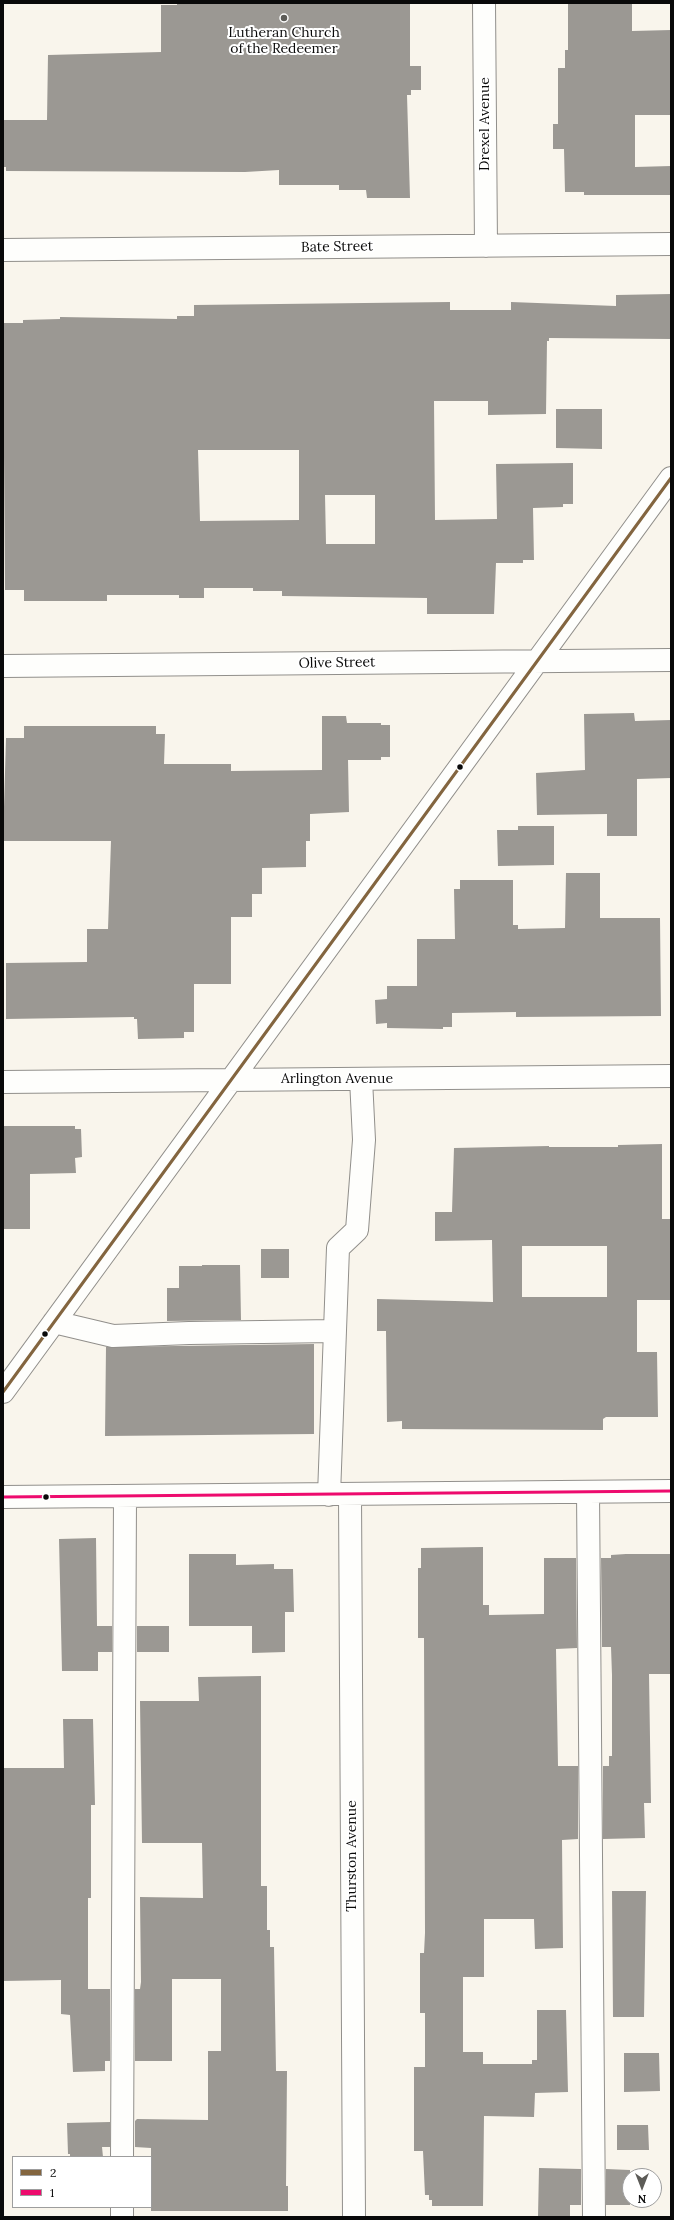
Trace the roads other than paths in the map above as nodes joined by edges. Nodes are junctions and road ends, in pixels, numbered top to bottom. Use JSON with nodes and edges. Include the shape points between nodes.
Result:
{"nodes":[{"id":1,"x":484,"y":3,"type":"edge"},
{"id":2,"x":671,"y":244,"type":"edge"},
{"id":3,"x":486,"y":246,"type":"junction"},
{"id":4,"x":3,"y":250,"type":"edge"},
{"id":5,"x":671,"y":478,"type":"edge"},
{"id":6,"x":671,"y":660,"type":"edge"},
{"id":7,"x":537,"y":661,"type":"junction"},
{"id":8,"x":3,"y":666,"type":"edge"},
{"id":9,"x":671,"y":1076,"type":"edge"},
{"id":10,"x":361,"y":1079,"type":"junction"},
{"id":11,"x":231,"y":1080,"type":"junction"},
{"id":12,"x":3,"y":1082,"type":"edge"},
{"id":13,"x":54,"y":1322,"type":"junction"},
{"id":14,"x":335,"y":1331,"type":"junction"},
{"id":15,"x":3,"y":1392,"type":"edge"},
{"id":16,"x":671,"y":1491,"type":"edge"},
{"id":17,"x":588,"y":1492,"type":"junction"},
{"id":18,"x":329,"y":1495,"type":"junction"},
{"id":19,"x":350,"y":1495,"type":"junction"},
{"id":20,"x":3,"y":1497,"type":"edge"},
{"id":21,"x":125,"y":1497,"type":"junction"},
{"id":22,"x":122,"y":2156,"type":"edge"},
{"id":23,"x":354,"y":2217,"type":"edge"},
{"id":24,"x":594,"y":2217,"type":"edge"}],
"edges":[{"from":1,"to":3,"type":"street","name":"Drexel Avenue"},
{"from":2,"to":3,"type":"street","name":"Bate Street"},
{"from":3,"to":4,"type":"street","name":"Bate Street"},
{"from":5,"to":7,"type":"street"},
{"from":6,"to":7,"type":"street","name":"Olive Street"},
{"from":7,"to":8,"type":"street","name":"Olive Street"},
{"from":7,"to":11,"type":"street"},
{"from":9,"to":10,"type":"street","name":"Arlington Avenue"},
{"from":10,"to":11,"type":"street","name":"Arlington Avenue"},
{"from":10,"to":14,"type":"street","via":[[364,1140],[357,1230],[338,1248]]},
{"from":11,"to":12,"type":"street","name":"Arlington Avenue"},
{"from":11,"to":13,"type":"street"},
{"from":13,"to":14,"type":"street","via":[[113,1336]]},
{"from":13,"to":15,"type":"street"},
{"from":14,"to":18,"type":"street"},
{"from":16,"to":17,"type":"street"},
{"from":17,"to":19,"type":"street"},
{"from":17,"to":24,"type":"street"},
{"from":18,"to":19,"type":"street"},
{"from":18,"to":21,"type":"street"},
{"from":19,"to":23,"type":"street","name":"Thurston Avenue"},
{"from":20,"to":21,"type":"street"},
{"from":21,"to":22,"type":"street"}]}
